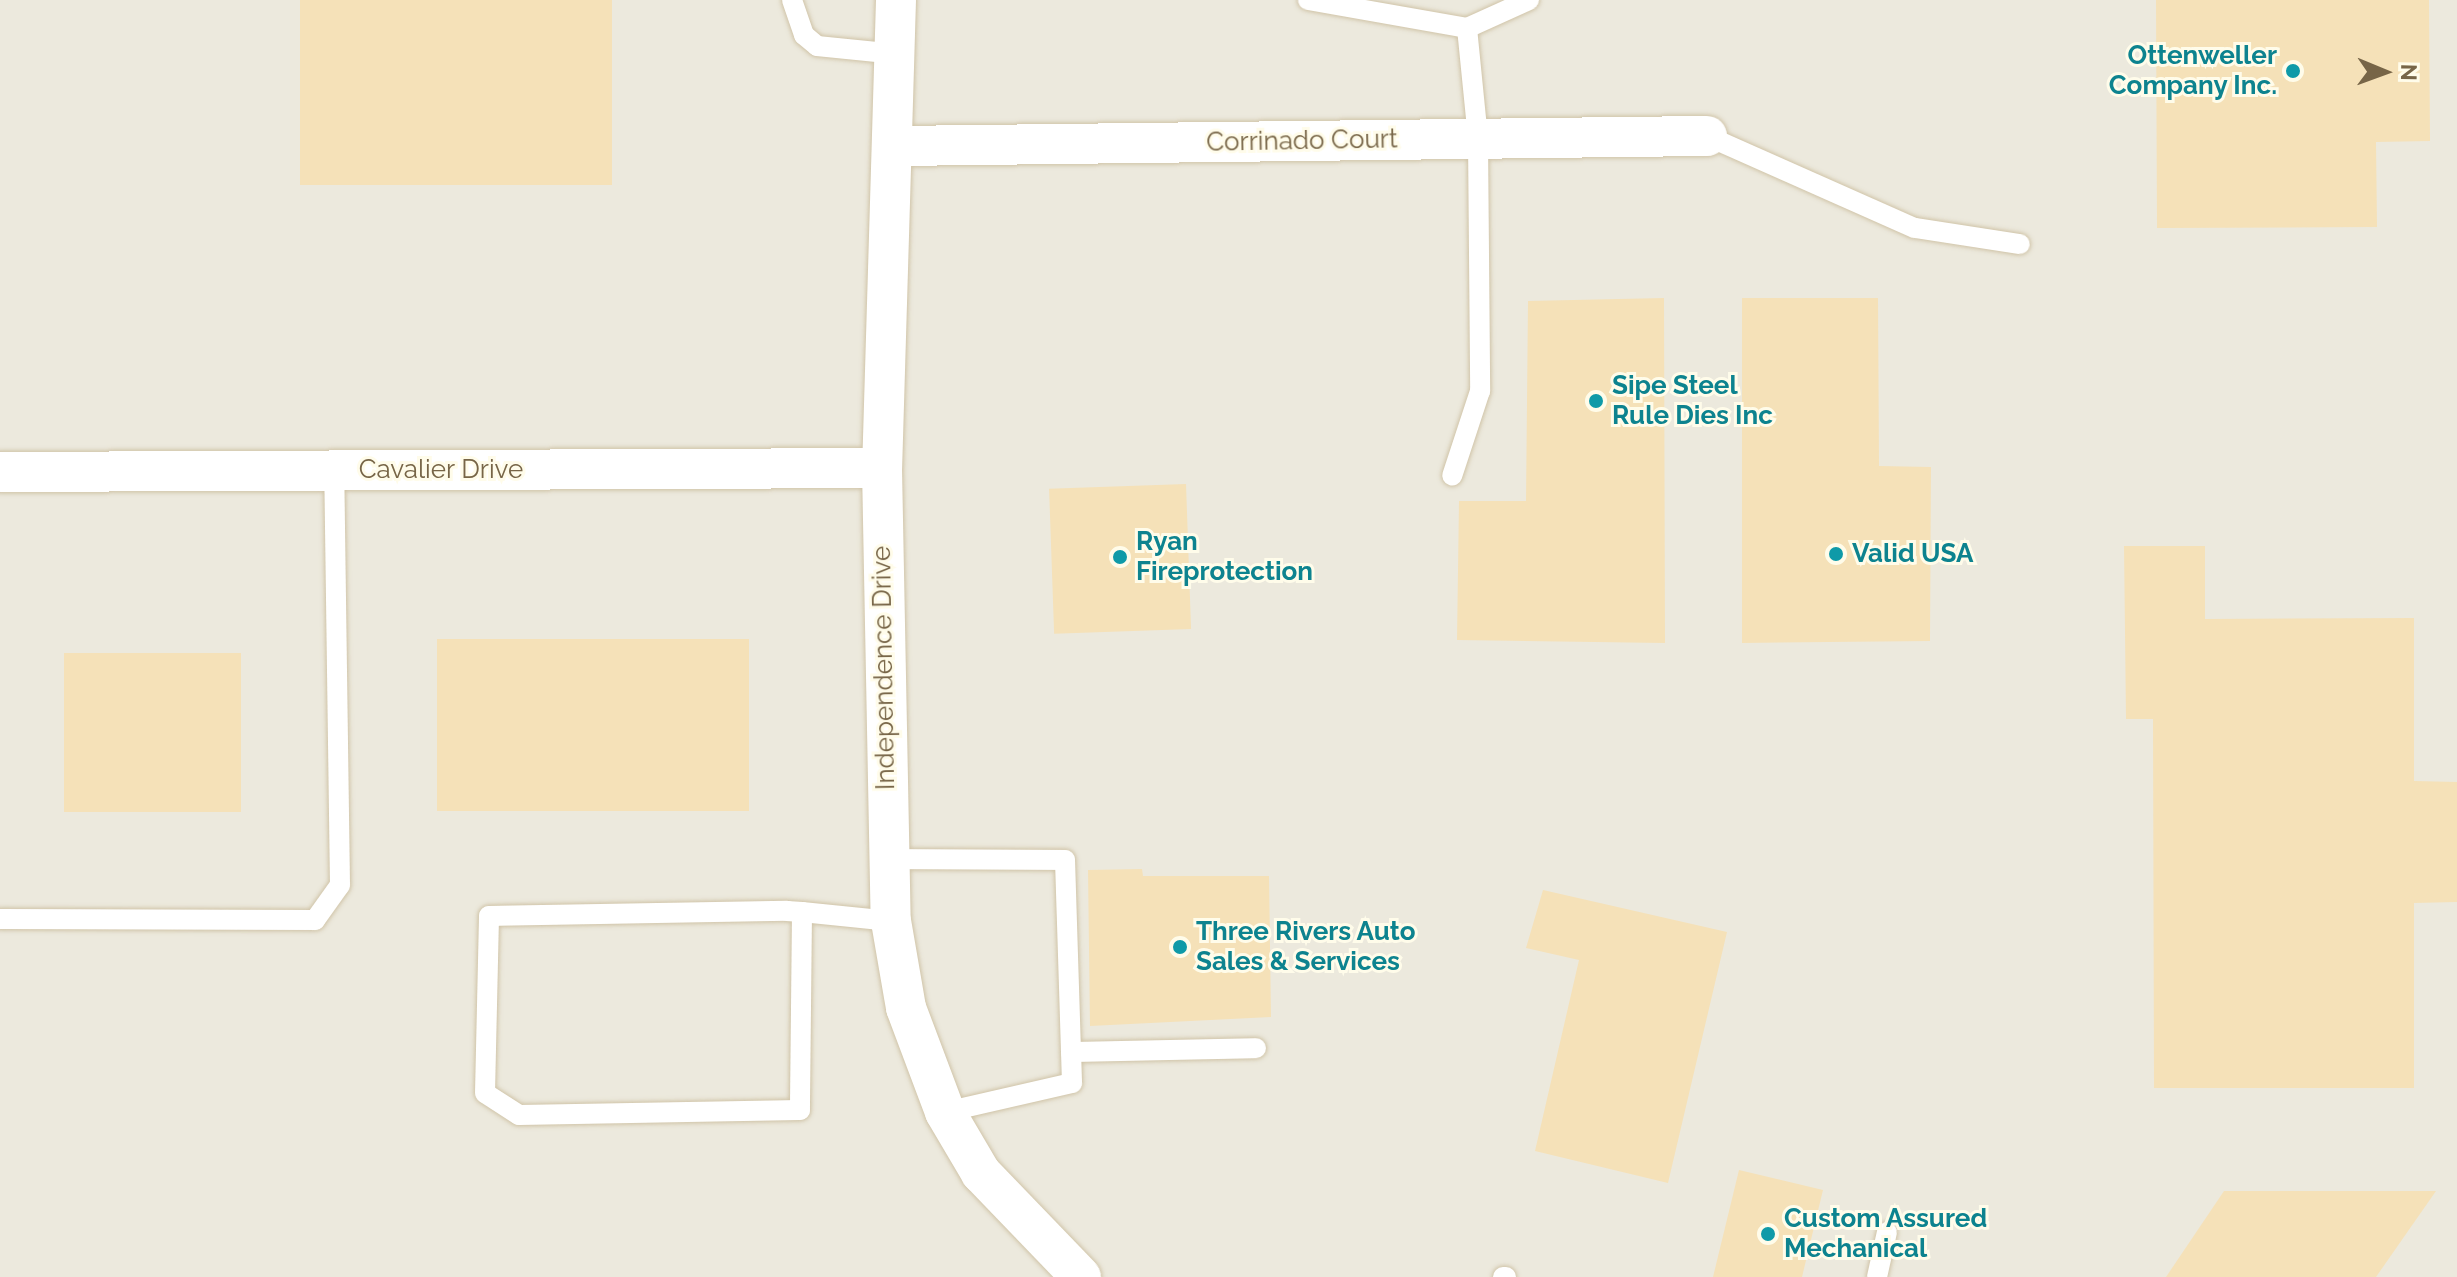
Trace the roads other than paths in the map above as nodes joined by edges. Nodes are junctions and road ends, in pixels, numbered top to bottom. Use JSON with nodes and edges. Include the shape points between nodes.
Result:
{"nodes":[{"id":1,"x":792,"y":0,"type":"edge"},
{"id":2,"x":896,"y":0,"type":"edge"},
{"id":3,"x":1308,"y":0,"type":"edge"},
{"id":4,"x":1529,"y":0,"type":"edge"},
{"id":5,"x":1467,"y":28,"type":"junction"},
{"id":6,"x":897,"y":54,"type":"junction"},
{"id":7,"x":1707,"y":136,"type":"joint"},
{"id":8,"x":1478,"y":139,"type":"junction"},
{"id":9,"x":897,"y":146,"type":"junction"},
{"id":10,"x":2020,"y":244,"type":"dead end"},
{"id":11,"x":882,"y":468,"type":"junction"},
{"id":12,"x":334,"y":471,"type":"junction"},
{"id":13,"x":0,"y":472,"type":"edge"},
{"id":14,"x":1452,"y":476,"type":"dead end"},
{"id":15,"x":888,"y":859,"type":"junction"},
{"id":16,"x":802,"y":912,"type":"junction"},
{"id":17,"x":0,"y":919,"type":"edge"},
{"id":18,"x":891,"y":921,"type":"junction"},
{"id":19,"x":1256,"y":1048,"type":"dead end"},
{"id":20,"x":1071,"y":1052,"type":"junction"},
{"id":21,"x":945,"y":1112,"type":"junction"},
{"id":22,"x":1887,"y":1232,"type":"dead end"},
{"id":23,"x":1081,"y":1277,"type":"edge"},
{"id":24,"x":1877,"y":1277,"type":"edge"}],
"edges":[{"from":1,"to":6,"type":"lane","via":[[804,35],[817,46]]},
{"from":2,"to":6,"type":"street","name":"Independence Drive"},
{"from":3,"to":5,"type":"lane"},
{"from":4,"to":5,"type":"lane"},
{"from":5,"to":8,"type":"lane"},
{"from":6,"to":9,"type":"street","name":"Independence Drive"},
{"from":7,"to":8,"type":"street","name":"Corrinado Court"},
{"from":7,"to":10,"type":"lane","via":[[1915,228]]},
{"from":8,"to":9,"type":"street","name":"Corrinado Court"},
{"from":8,"to":14,"type":"lane","via":[[1480,391]]},
{"from":9,"to":11,"type":"street","name":"Independence Drive"},
{"from":11,"to":12,"type":"street","name":"Cavalier Drive"},
{"from":11,"to":15,"type":"street","name":"Independence Drive"},
{"from":12,"to":13,"type":"street","name":"Cavalier Drive"},
{"from":12,"to":17,"type":"lane","via":[[330,549],[340,885],[315,920]]},
{"from":15,"to":18,"type":"street","name":"Independence Drive"},
{"from":15,"to":20,"type":"lane","via":[[1065,860]]},
{"from":16,"to":16,"type":"lane","via":[[489,916],[485,1093],[519,1115],[800,1110]]},
{"from":16,"to":18,"type":"lane"},
{"from":18,"to":21,"type":"street","name":"Independence Drive","via":[[906,1008]]},
{"from":19,"to":20,"type":"lane"},
{"from":20,"to":21,"type":"lane","via":[[1072,1083]]},
{"from":21,"to":23,"type":"street","name":"Independence Drive","via":[[989,1183]]},
{"from":22,"to":24,"type":"lane"}]}
